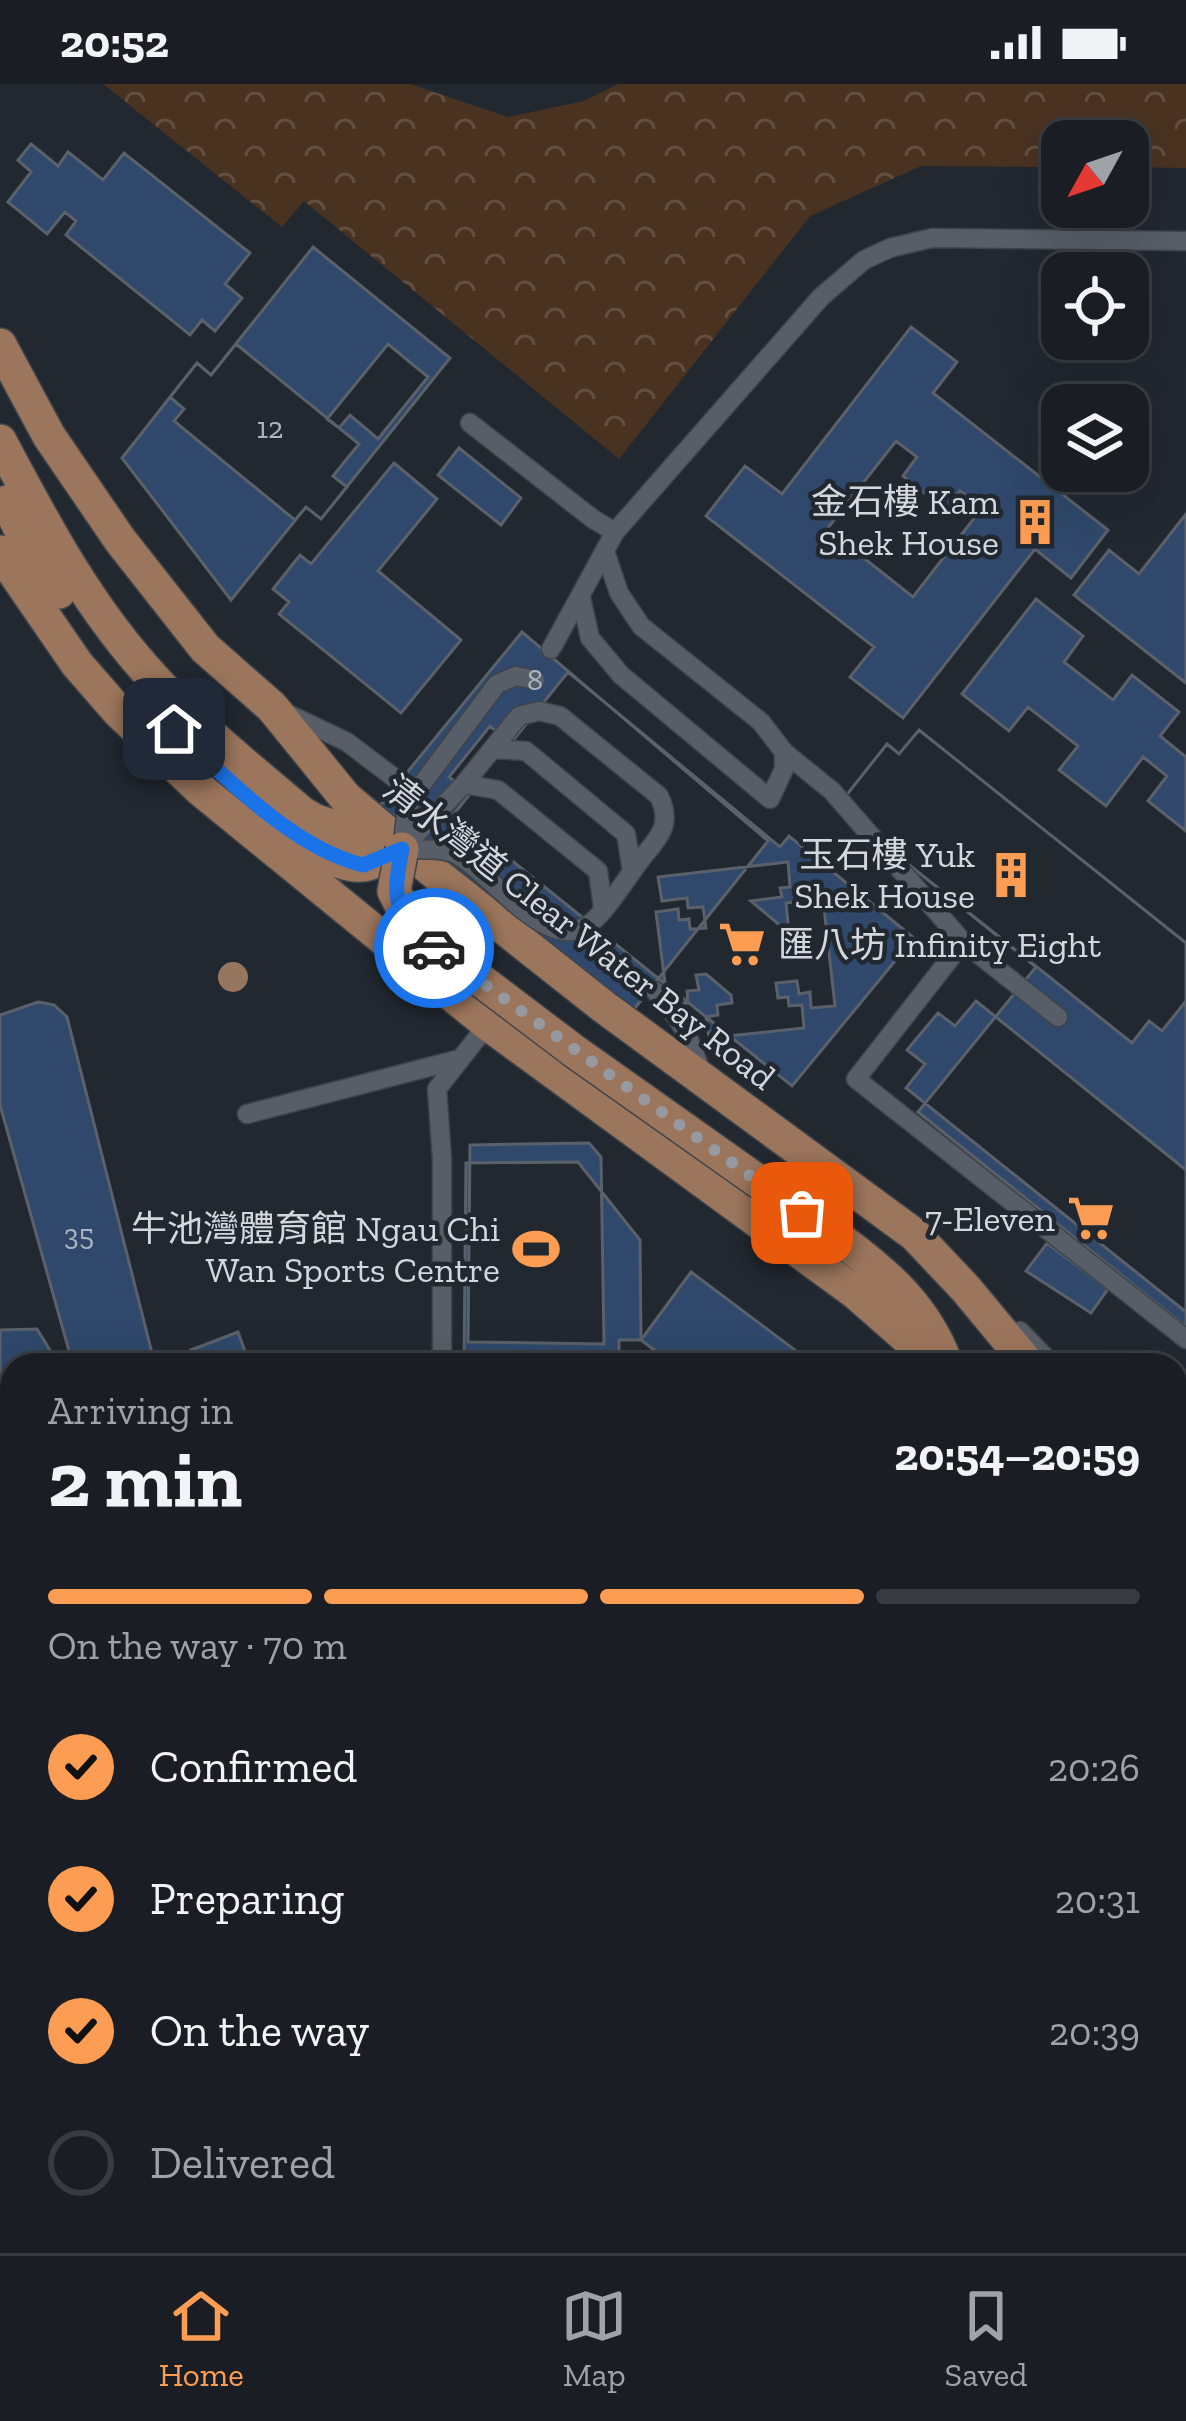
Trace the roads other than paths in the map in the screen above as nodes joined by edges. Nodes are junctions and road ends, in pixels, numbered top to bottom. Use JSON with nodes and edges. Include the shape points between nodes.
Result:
{"nodes":[{"id":1,"x":1186,"y":241,"type":"edge"},
{"id":2,"x":0,"y":345,"type":"edge"},
{"id":3,"x":470,"y":423,"type":"dead end"},
{"id":4,"x":0,"y":441,"type":"edge"},
{"id":5,"x":0,"y":489,"type":"edge"},
{"id":6,"x":615,"y":532,"type":"junction"},
{"id":7,"x":27,"y":547,"type":"edge"},
{"id":8,"x":605,"y":551,"type":"junction"},
{"id":9,"x":581,"y":598,"type":"junction"},
{"id":10,"x":551,"y":649,"type":"dead end"},
{"id":11,"x":535,"y":680,"type":"dead end"},
{"id":12,"x":272,"y":707,"type":"junction"},
{"id":13,"x":493,"y":749,"type":"junction"},
{"id":14,"x":784,"y":752,"type":"junction"},
{"id":15,"x":401,"y":783,"type":"dead end"},
{"id":16,"x":464,"y":784,"type":"junction"},
{"id":17,"x":402,"y":849,"type":"junction"},
{"id":18,"x":632,"y":871,"type":"junction"},
{"id":19,"x":602,"y":908,"type":"junction"},
{"id":20,"x":963,"y":943,"type":"junction"},
{"id":21,"x":655,"y":991,"type":"dead end"},
{"id":22,"x":1058,"y":1017,"type":"dead end"},
{"id":23,"x":488,"y":1024,"type":"junction"},
{"id":24,"x":460,"y":1059,"type":"junction"},
{"id":25,"x":703,"y":1079,"type":"junction"},
{"id":26,"x":248,"y":1114,"type":"dead end"},
{"id":27,"x":915,"y":1235,"type":"junction"},
{"id":28,"x":1186,"y":1339,"type":"edge"},
{"id":29,"x":442,"y":1353,"type":"edge"},
{"id":30,"x":928,"y":1353,"type":"edge"},
{"id":31,"x":939,"y":1353,"type":"edge"},
{"id":32,"x":1019,"y":1353,"type":"edge"},
{"id":33,"x":1039,"y":1353,"type":"edge"}],
"edges":[{"from":1,"to":6,"type":"lane","via":[[932,238],[864,260],[821,297]]},
{"from":2,"to":12,"type":"main road","name":"清水灣道 Clear Water Bay Road","via":[[120,540],[205,648]]},
{"from":3,"to":6,"type":"lane"},
{"from":4,"to":7,"type":"main road"},
{"from":5,"to":7,"type":"main road"},
{"from":6,"to":8,"type":"lane"},
{"from":7,"to":17,"type":"main road","via":[[140,696],[298,836],[363,865]]},
{"from":7,"to":23,"type":"main road","via":[[77,664],[162,755]]},
{"from":8,"to":9,"type":"lane"},
{"from":8,"to":14,"type":"lane","via":[[641,626],[761,722]]},
{"from":9,"to":10,"type":"lane"},
{"from":9,"to":14,"type":"lane","via":[[590,638],[621,675],[770,799]]},
{"from":11,"to":17,"type":"lane","bridge":true,"via":[[497,684],[416,792]]},
{"from":12,"to":15,"type":"lane","via":[[347,742]]},
{"from":12,"to":25,"type":"main road","name":"清水灣道 Clear Water Bay Road","via":[[345,797]]},
{"from":13,"to":16,"type":"lane","bridge":true},
{"from":13,"to":18,"type":"lane","bridge":true,"via":[[526,752],[626,834]]},
{"from":13,"to":18,"type":"lane","bridge":true,"via":[[519,716],[560,716],[658,796],[667,812],[664,831]]},
{"from":14,"to":20,"type":"lane","via":[[832,791]]},
{"from":16,"to":17,"type":"lane","bridge":true},
{"from":16,"to":19,"type":"lane","bridge":true,"via":[[498,790],[598,871]]},
{"from":17,"to":19,"type":"lane","bridge":true,"via":[[456,854],[548,929],[588,926]]},
{"from":17,"to":31,"type":"main road","bridge":true,"via":[[394,891],[413,929],[841,1240],[910,1296]]},
{"from":18,"to":19,"type":"lane","bridge":true},
{"from":20,"to":22,"type":"lane"},
{"from":20,"to":28,"type":"lane","via":[[856,1079]]},
{"from":21,"to":25,"type":"lane","via":[[680,1018]]},
{"from":23,"to":24,"type":"lane"},
{"from":23,"to":30,"type":"main road"},
{"from":24,"to":26,"type":"lane"},
{"from":24,"to":29,"type":"lane","via":[[437,1090]]},
{"from":25,"to":27,"type":"main road","name":"清水灣道 Clear Water Bay Road"},
{"from":27,"to":32,"type":"main road","name":"清水灣道 Clear Water Bay Road"},
{"from":27,"to":33,"type":"lane"}]}
